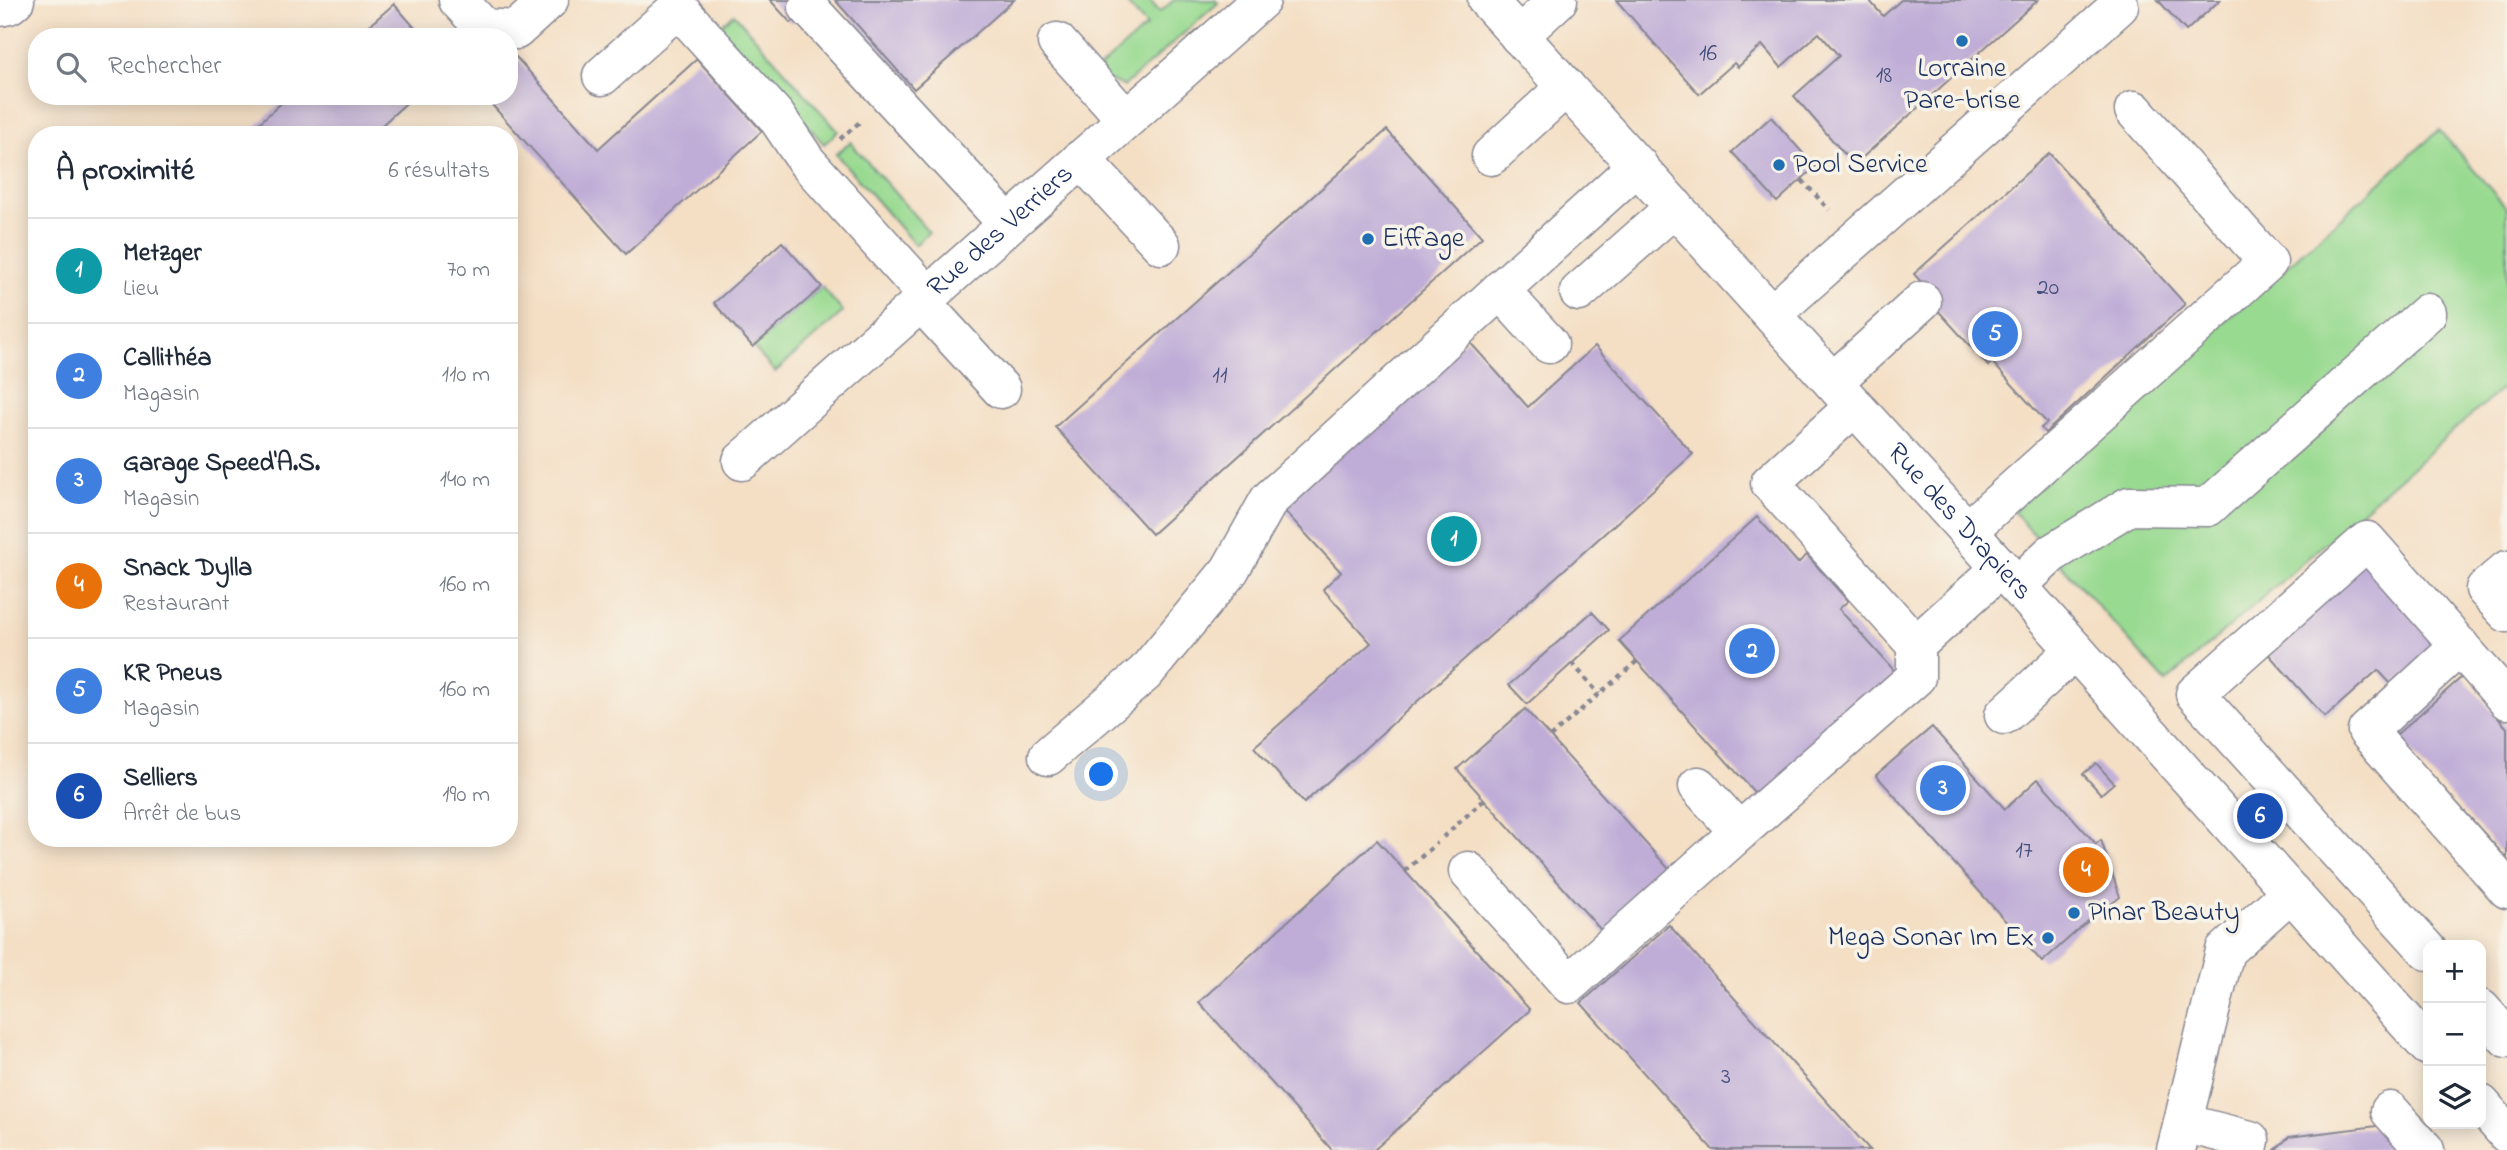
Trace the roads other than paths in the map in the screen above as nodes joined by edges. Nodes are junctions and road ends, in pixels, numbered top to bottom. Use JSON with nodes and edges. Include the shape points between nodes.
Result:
{"nodes":[{"id":1,"x":15,"y":0,"type":"edge"},
{"id":2,"x":458,"y":0,"type":"edge"},
{"id":3,"x":549,"y":0,"type":"edge"},
{"id":4,"x":1487,"y":0,"type":"edge"},
{"id":5,"x":1558,"y":0,"type":"edge"},
{"id":6,"x":1247,"y":4,"type":"edge"},
{"id":7,"x":0,"y":6,"type":"edge"},
{"id":8,"x":2119,"y":6,"type":"dead end"},
{"id":9,"x":808,"y":7,"type":"dead end"},
{"id":10,"x":484,"y":28,"type":"edge"},
{"id":11,"x":518,"y":28,"type":"edge"},
{"id":12,"x":1519,"y":36,"type":"junction"},
{"id":13,"x":1057,"y":42,"type":"dead end"},
{"id":14,"x":603,"y":76,"type":"dead end"},
{"id":15,"x":1566,"y":86,"type":"junction"},
{"id":16,"x":2134,"y":110,"type":"dead end"},
{"id":17,"x":1126,"y":119,"type":"junction"},
{"id":18,"x":1491,"y":156,"type":"dead end"},
{"id":19,"x":1081,"y":159,"type":"junction"},
{"id":20,"x":1638,"y":165,"type":"junction"},
{"id":21,"x":1675,"y":207,"type":"junction"},
{"id":22,"x":1007,"y":223,"type":"junction"},
{"id":23,"x":1161,"y":245,"type":"dead end"},
{"id":24,"x":1500,"y":290,"type":"junction"},
{"id":25,"x":1579,"y":292,"type":"dead end"},
{"id":26,"x":923,"y":298,"type":"junction"},
{"id":27,"x":1922,"y":301,"type":"dead end"},
{"id":28,"x":2427,"y":313,"type":"dead end"},
{"id":29,"x":1772,"y":314,"type":"junction"},
{"id":30,"x":1549,"y":344,"type":"dead end"},
{"id":31,"x":1002,"y":389,"type":"dead end"},
{"id":32,"x":1844,"y":394,"type":"junction"},
{"id":33,"x":742,"y":461,"type":"dead end"},
{"id":34,"x":1967,"y":531,"type":"junction"},
{"id":35,"x":2507,"y":570,"type":"edge"},
{"id":36,"x":2009,"y":577,"type":"junction"},
{"id":37,"x":2507,"y":613,"type":"edge"},
{"id":38,"x":1916,"y":645,"type":"junction"},
{"id":39,"x":2460,"y":646,"type":"junction"},
{"id":40,"x":2075,"y":650,"type":"junction"},
{"id":41,"x":2507,"y":700,"type":"edge"},
{"id":42,"x":2004,"y":715,"type":"dead end"},
{"id":43,"x":1048,"y":756,"type":"dead end"},
{"id":44,"x":1698,"y":786,"type":"dead end"},
{"id":45,"x":1739,"y":832,"type":"junction"},
{"id":46,"x":1468,"y":871,"type":"dead end"},
{"id":47,"x":2507,"y":889,"type":"edge"},
{"id":48,"x":2291,"y":892,"type":"junction"},
{"id":49,"x":2423,"y":945,"type":"edge"},
{"id":50,"x":2486,"y":1015,"type":"edge"},
{"id":51,"x":2507,"y":1038,"type":"edge"},
{"id":52,"x":2423,"y":1040,"type":"edge"},
{"id":53,"x":2486,"y":1110,"type":"edge"},
{"id":54,"x":2390,"y":1111,"type":"dead end"},
{"id":55,"x":2507,"y":1134,"type":"edge"},
{"id":56,"x":2179,"y":1137,"type":"edge"},
{"id":57,"x":2248,"y":1150,"type":"edge"},
{"id":58,"x":2425,"y":1150,"type":"edge"}],
"edges":[{"from":1,"to":7,"type":"street"},
{"from":2,"to":10,"type":"street"},
{"from":3,"to":11,"type":"street"},
{"from":4,"to":12,"type":"street","name":"Rue des Drapiers"},
{"from":5,"to":12,"type":"street"},
{"from":6,"to":17,"type":"street","name":"Rue des Verriers"},
{"from":8,"to":29,"type":"street"},
{"from":9,"to":22,"type":"street"},
{"from":12,"to":15,"type":"street","name":"Rue des Drapiers"},
{"from":13,"to":17,"type":"street"},
{"from":14,"to":26,"type":"street","via":[[678,8],[776,116],[810,166]]},
{"from":15,"to":18,"type":"street"},
{"from":15,"to":20,"type":"street","name":"Rue des Drapiers"},
{"from":16,"to":34,"type":"street","via":[[2268,262]]},
{"from":17,"to":19,"type":"street","name":"Rue des Verriers"},
{"from":19,"to":22,"type":"street","name":"Rue des Verriers"},
{"from":19,"to":23,"type":"street"},
{"from":20,"to":21,"type":"street","name":"Rue des Drapiers"},
{"from":20,"to":24,"type":"street"},
{"from":21,"to":25,"type":"street"},
{"from":21,"to":29,"type":"street","name":"Rue des Drapiers"},
{"from":22,"to":26,"type":"street","name":"Rue des Verriers"},
{"from":24,"to":30,"type":"street"},
{"from":24,"to":43,"type":"street","via":[[1269,500],[1230,570],[1145,673]]},
{"from":26,"to":31,"type":"street"},
{"from":26,"to":33,"type":"street","name":"Rue des Verriers"},
{"from":27,"to":32,"type":"street"},
{"from":28,"to":36,"type":"street","via":[[2208,507],[2129,506]]},
{"from":29,"to":32,"type":"street","name":"Rue des Drapiers"},
{"from":32,"to":34,"type":"street","name":"Rue des Drapiers"},
{"from":32,"to":38,"type":"street","via":[[1770,483]]},
{"from":34,"to":36,"type":"street","name":"Rue des Drapiers"},
{"from":35,"to":37,"type":"street","via":[[2485,589]]},
{"from":36,"to":38,"type":"street"},
{"from":36,"to":40,"type":"street","name":"Rue des Drapiers"},
{"from":38,"to":45,"type":"street","via":[[1916,677]]},
{"from":39,"to":41,"type":"street"},
{"from":39,"to":47,"type":"street","via":[[2367,732]]},
{"from":39,"to":49,"type":"street","via":[[2367,541],[2195,694]]},
{"from":40,"to":42,"type":"street"},
{"from":40,"to":48,"type":"street","name":"Rue des Drapiers"},
{"from":44,"to":45,"type":"street"},
{"from":45,"to":46,"type":"street","via":[[1569,984]]},
{"from":48,"to":52,"type":"street","name":"Rue des Drapiers"},
{"from":48,"to":56,"type":"street","via":[[2225,951]]},
{"from":50,"to":51,"type":"street"},
{"from":53,"to":55,"type":"street"},
{"from":54,"to":58,"type":"street"},
{"from":56,"to":57,"type":"street","via":[[2250,1140]]}]}
